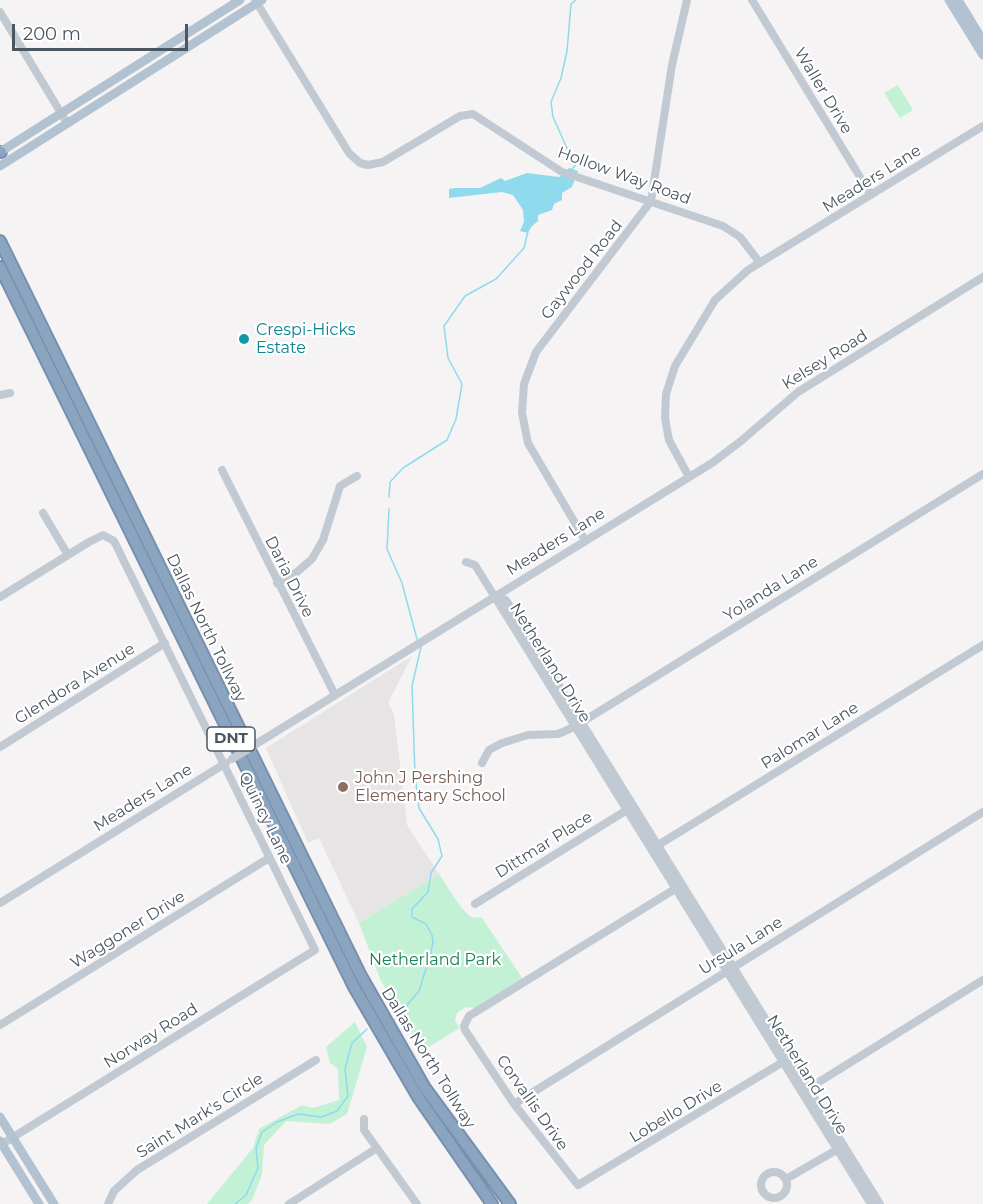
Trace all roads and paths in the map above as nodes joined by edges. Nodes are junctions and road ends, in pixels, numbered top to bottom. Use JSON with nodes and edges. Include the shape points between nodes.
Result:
{"nodes":[{"id":1,"x":240,"y":0,"type":"edge"},
{"id":2,"x":687,"y":0,"type":"edge"},
{"id":3,"x":752,"y":0,"type":"edge"},
{"id":4,"x":949,"y":0,"type":"edge"},
{"id":5,"x":958,"y":0,"type":"edge"},
{"id":6,"x":258,"y":1,"type":"edge"},
{"id":7,"x":0,"y":12,"type":"edge"},
{"id":8,"x":973,"y":32,"type":"junction"},
{"id":9,"x":983,"y":41,"type":"edge"},
{"id":10,"x":983,"y":55,"type":"edge"},
{"id":11,"x":61,"y":113,"type":"junction"},
{"id":12,"x":67,"y":123,"type":"junction"},
{"id":13,"x":983,"y":126,"type":"edge"},
{"id":14,"x":0,"y":152,"type":"edge"},
{"id":15,"x":0,"y":166,"type":"edge"},
{"id":16,"x":871,"y":195,"type":"junction"},
{"id":17,"x":651,"y":201,"type":"junction"},
{"id":18,"x":0,"y":242,"type":"edge"},
{"id":19,"x":760,"y":263,"type":"junction"},
{"id":20,"x":0,"y":267,"type":"edge"},
{"id":21,"x":983,"y":277,"type":"edge"},
{"id":22,"x":10,"y":393,"type":"dead end"},
{"id":23,"x":0,"y":395,"type":"edge"},
{"id":24,"x":222,"y":470,"type":"dead end"},
{"id":25,"x":983,"y":474,"type":"edge"},
{"id":26,"x":357,"y":476,"type":"dead end"},
{"id":27,"x":689,"y":477,"type":"junction"},
{"id":28,"x":43,"y":513,"type":"dead end"},
{"id":29,"x":585,"y":540,"type":"junction"},
{"id":30,"x":68,"y":555,"type":"junction"},
{"id":31,"x":466,"y":562,"type":"dead end"},
{"id":32,"x":277,"y":583,"type":"junction"},
{"id":33,"x":494,"y":596,"type":"junction"},
{"id":34,"x":0,"y":597,"type":"edge"},
{"id":35,"x":165,"y":643,"type":"junction"},
{"id":36,"x":983,"y":645,"type":"edge"},
{"id":37,"x":335,"y":695,"type":"junction"},
{"id":38,"x":581,"y":722,"type":"junction"},
{"id":39,"x":574,"y":727,"type":"junction"},
{"id":40,"x":0,"y":747,"type":"edge"},
{"id":41,"x":482,"y":763,"type":"dead end"},
{"id":42,"x":223,"y":764,"type":"junction"},
{"id":43,"x":627,"y":810,"type":"junction"},
{"id":44,"x":983,"y":812,"type":"edge"},
{"id":45,"x":655,"y":847,"type":"junction"},
{"id":46,"x":269,"y":858,"type":"junction"},
{"id":47,"x":675,"y":889,"type":"junction"},
{"id":48,"x":0,"y":903,"type":"edge"},
{"id":49,"x":475,"y":904,"type":"dead end"},
{"id":50,"x":692,"y":908,"type":"junction"},
{"id":51,"x":315,"y":950,"type":"joint"},
{"id":52,"x":729,"y":968,"type":"junction"},
{"id":53,"x":983,"y":980,"type":"edge"},
{"id":54,"x":0,"y":1025,"type":"edge"},
{"id":55,"x":767,"y":1029,"type":"junction"},
{"id":56,"x":316,"y":1060,"type":"dead end"},
{"id":57,"x":783,"y":1062,"type":"junction"},
{"id":58,"x":805,"y":1091,"type":"junction"},
{"id":59,"x":514,"y":1104,"type":"junction"},
{"id":60,"x":0,"y":1117,"type":"edge"},
{"id":61,"x":364,"y":1119,"type":"dead end"},
{"id":62,"x":3,"y":1129,"type":"edge"},
{"id":63,"x":13,"y":1138,"type":"junction"},
{"id":64,"x":1,"y":1143,"type":"edge"},
{"id":65,"x":840,"y":1147,"type":"junction"},
{"id":66,"x":377,"y":1148,"type":"junction"},
{"id":67,"x":786,"y":1179,"type":"dead end"},
{"id":68,"x":861,"y":1181,"type":"junction"},
{"id":69,"x":582,"y":1185,"type":"joint"},
{"id":70,"x":489,"y":1202,"type":"edge"},
{"id":71,"x":39,"y":1204,"type":"edge"},
{"id":72,"x":54,"y":1204,"type":"edge"},
{"id":73,"x":108,"y":1204,"type":"edge"},
{"id":74,"x":289,"y":1204,"type":"edge"},
{"id":75,"x":417,"y":1204,"type":"edge"},
{"id":76,"x":510,"y":1204,"type":"edge"},
{"id":77,"x":871,"y":1204,"type":"edge"},
{"id":78,"x":880,"y":1204,"type":"edge"}],
"edges":[{"from":1,"to":11,"type":"main road"},
{"from":2,"to":17,"type":"street","name":"Gaywood Road","via":[[672,65]]},
{"from":3,"to":16,"type":"street","name":"Waller Drive"},
{"from":4,"to":8,"type":"main road"},
{"from":5,"to":8,"type":"main road"},
{"from":6,"to":12,"type":"main road"},
{"from":6,"to":17,"type":"street","name":"Hollow Way Road","via":[[349,153],[360,163],[383,162],[460,117],[473,114],[562,172]]},
{"from":7,"to":11,"type":"street"},
{"from":8,"to":9,"type":"main road"},
{"from":8,"to":10,"type":"main road"},
{"from":11,"to":12,"type":"street"},
{"from":11,"to":14,"type":"main road"},
{"from":12,"to":15,"type":"main road"},
{"from":13,"to":16,"type":"street","name":"Meaders Lane"},
{"from":16,"to":19,"type":"street","name":"Meaders Lane"},
{"from":17,"to":19,"type":"street","name":"Hollow Way Road","via":[[730,230]]},
{"from":17,"to":29,"type":"street","name":"Gaywood Road","via":[[536,352],[524,384],[522,413],[528,443]]},
{"from":18,"to":76,"type":"highway","name":"Dallas North Tollway","number":"DNT","via":[[361,976],[426,1088]]},
{"from":19,"to":27,"type":"street","name":"Meaders Lane","via":[[715,300],[669,380],[667,430]]},
{"from":20,"to":70,"type":"highway","name":"Dallas North Tollway","number":"DNT","via":[[354,987],[418,1097]]},
{"from":21,"to":27,"type":"street","name":"Kelsey Road","via":[[798,392],[726,453]]},
{"from":22,"to":23,"type":"street"},
{"from":24,"to":32,"type":"street","name":"Daria Drive"},
{"from":25,"to":38,"type":"street","name":"Yolanda Lane"},
{"from":26,"to":32,"type":"street","via":[[340,486],[323,540],[312,559]]},
{"from":27,"to":29,"type":"street","name":"Meaders Lane"},
{"from":28,"to":30,"type":"street"},
{"from":29,"to":33,"type":"street","name":"Meaders Lane"},
{"from":30,"to":34,"type":"street"},
{"from":30,"to":35,"type":"street","name":"Quincy Lane","via":[[103,535],[110,537]]},
{"from":31,"to":33,"type":"street","via":[[475,565]]},
{"from":32,"to":37,"type":"street","name":"Daria Drive"},
{"from":33,"to":37,"type":"street","name":"Meaders Lane"},
{"from":33,"to":38,"type":"street","name":"Netherland Drive","via":[[506,600]]},
{"from":33,"to":39,"type":"street","name":"Netherland Drive"},
{"from":35,"to":40,"type":"street","name":"Glendora Avenue"},
{"from":35,"to":42,"type":"street","name":"Quincy Lane"},
{"from":36,"to":45,"type":"street","name":"Palomar Lane"},
{"from":37,"to":42,"type":"street","name":"Meaders Lane","bridge":true},
{"from":38,"to":39,"type":"street","name":"Yolanda Lane"},
{"from":38,"to":45,"type":"street","name":"Netherland Drive"},
{"from":39,"to":41,"type":"street","via":[[558,734],[528,735],[502,743],[489,750]]},
{"from":39,"to":43,"type":"street","name":"Netherland Drive"},
{"from":42,"to":46,"type":"street","name":"Quincy Lane"},
{"from":42,"to":48,"type":"street","name":"Meaders Lane"},
{"from":43,"to":45,"type":"street","name":"Netherland Drive"},
{"from":43,"to":49,"type":"street","name":"Dittmar Place"},
{"from":44,"to":52,"type":"street","name":"Ursula Lane"},
{"from":45,"to":47,"type":"street","name":"Netherland Drive"},
{"from":45,"to":50,"type":"street","name":"Netherland Drive"},
{"from":46,"to":51,"type":"street","name":"Quincy Lane"},
{"from":46,"to":54,"type":"street","name":"Waggoner Drive"},
{"from":47,"to":50,"type":"street","name":"Netherland Drive"},
{"from":47,"to":59,"type":"street","name":"Corvallis Drive","via":[[469,1016],[465,1030]]},
{"from":50,"to":52,"type":"street","name":"Netherland Drive"},
{"from":51,"to":63,"type":"street","name":"Norway Road"},
{"from":52,"to":55,"type":"street","name":"Netherland Drive"},
{"from":52,"to":59,"type":"street","name":"Ursula Lane"},
{"from":53,"to":58,"type":"street"},
{"from":55,"to":57,"type":"street","name":"Netherland Drive"},
{"from":55,"to":58,"type":"street","name":"Netherland Drive"},
{"from":56,"to":73,"type":"street","name":"Saint Mark's Circle","via":[[132,1174],[114,1191]]},
{"from":57,"to":58,"type":"street","name":"Netherland Drive"},
{"from":57,"to":69,"type":"street","name":"Lobello Drive"},
{"from":58,"to":65,"type":"street","name":"Netherland Drive"},
{"from":59,"to":69,"type":"street","name":"Corvallis Drive","via":[[574,1184]]},
{"from":60,"to":62,"type":"main road"},
{"from":61,"to":66,"type":"street","via":[[364,1130]]},
{"from":62,"to":63,"type":"main road"},
{"from":63,"to":64,"type":"street","name":"Norway Road"},
{"from":63,"to":72,"type":"main road"},
{"from":64,"to":71,"type":"main road"},
{"from":65,"to":67,"type":"street"},
{"from":65,"to":68,"type":"street","name":"Netherland Drive"},
{"from":66,"to":74,"type":"street"},
{"from":66,"to":75,"type":"street"},
{"from":68,"to":77,"type":"street","name":"Netherland Drive"},
{"from":68,"to":78,"type":"street","name":"Netherland Drive"}]}
